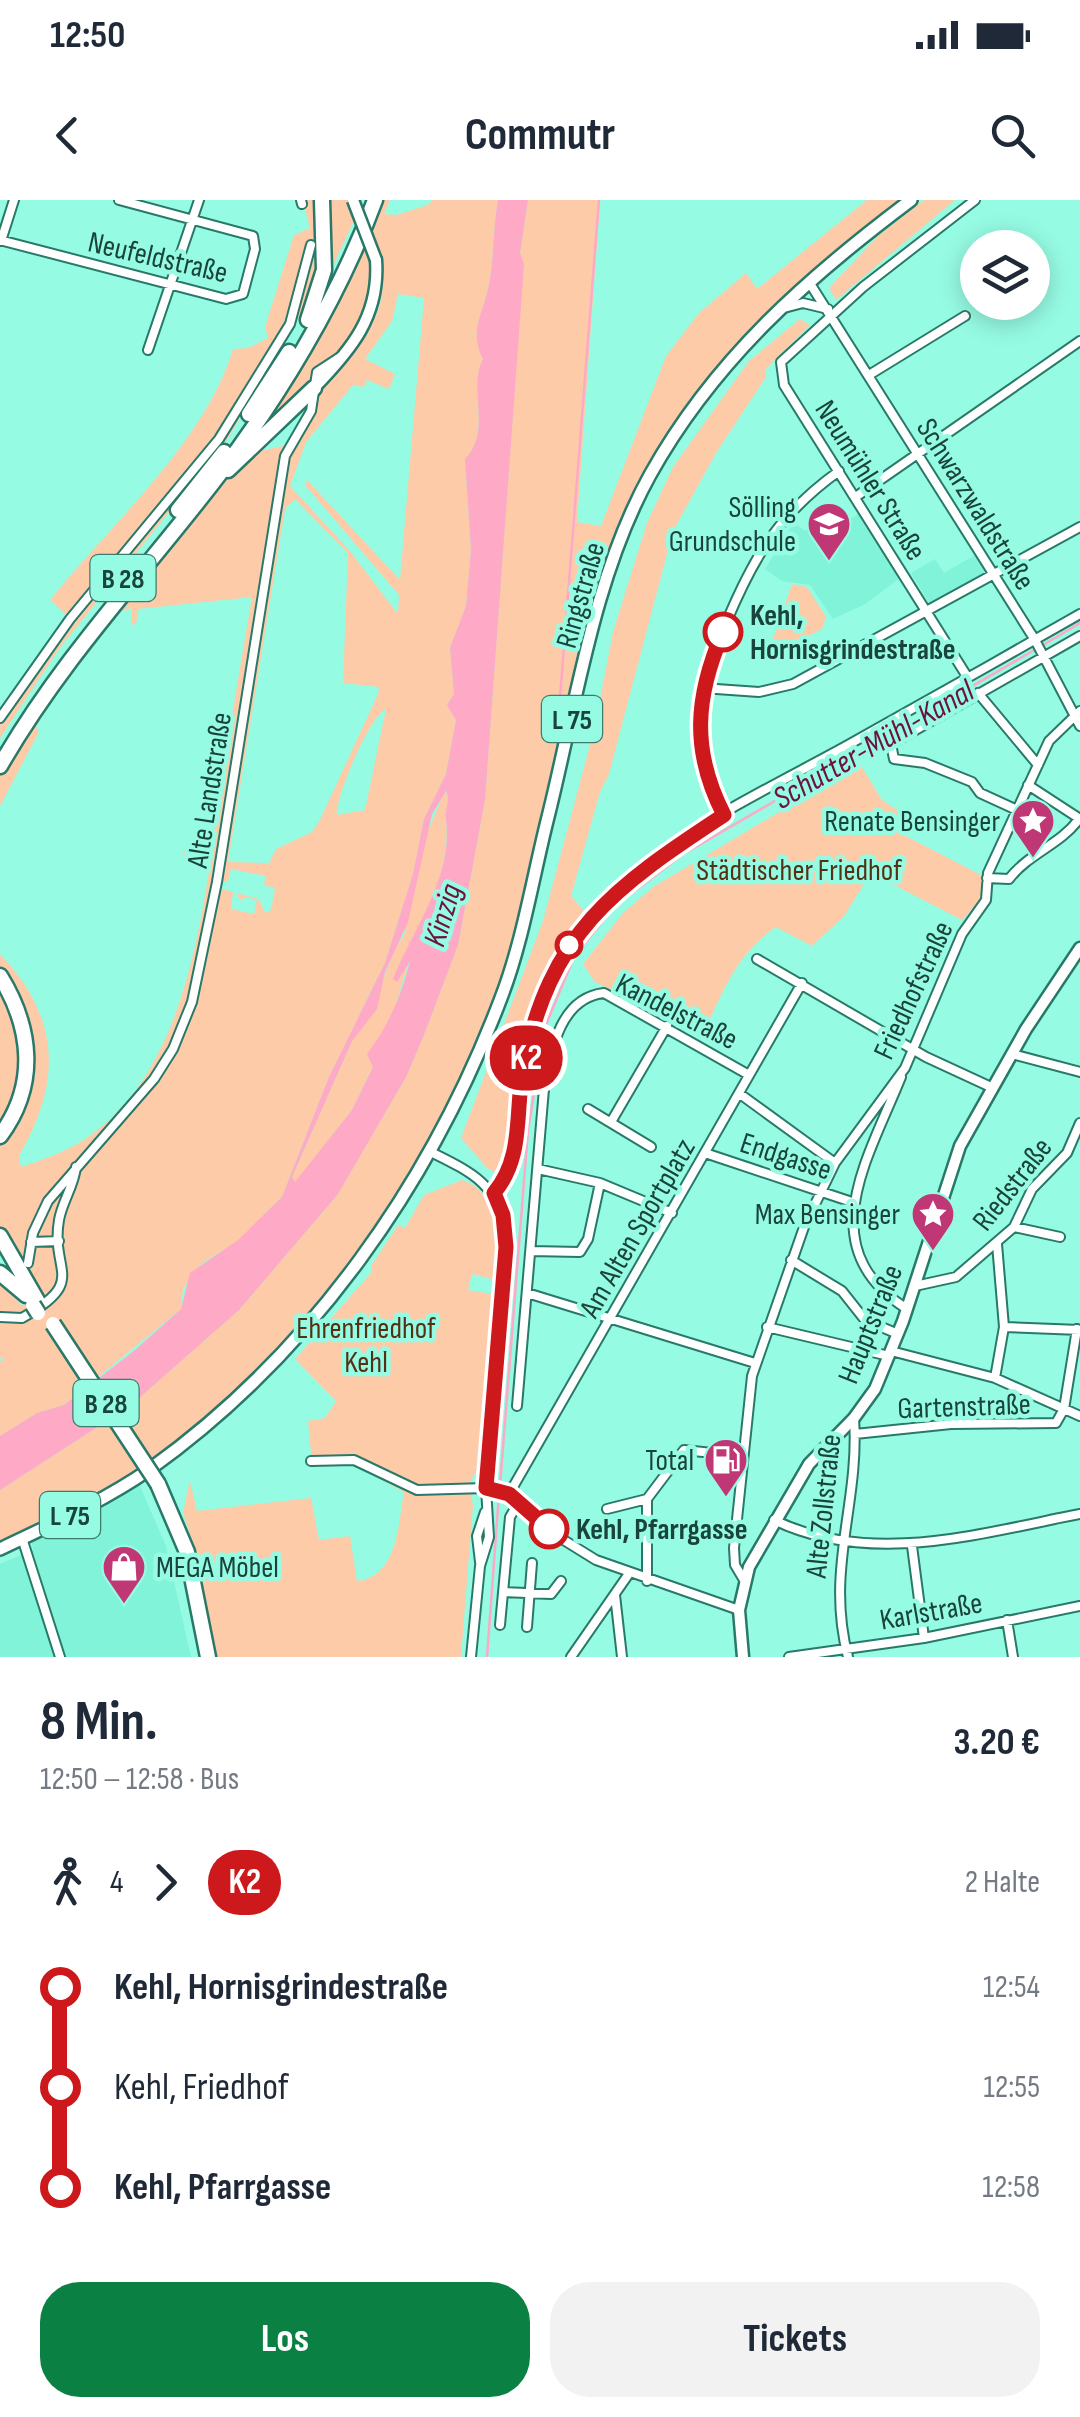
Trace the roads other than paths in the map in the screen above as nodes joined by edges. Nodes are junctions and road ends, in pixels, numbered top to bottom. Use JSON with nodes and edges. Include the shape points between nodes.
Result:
{"nodes":[{"id":1,"x":14,"y":200,"type":"edge"},
{"id":2,"x":119,"y":200,"type":"edge"},
{"id":3,"x":198,"y":200,"type":"edge"},
{"id":4,"x":322,"y":200,"type":"edge"},
{"id":5,"x":353,"y":200,"type":"edge"},
{"id":6,"x":366,"y":200,"type":"edge"},
{"id":7,"x":374,"y":200,"type":"edge"},
{"id":8,"x":911,"y":200,"type":"edge"},
{"id":9,"x":975,"y":200,"type":"edge"},
{"id":10,"x":193,"y":221,"type":"junction"},
{"id":11,"x":1,"y":242,"type":"edge"},
{"id":12,"x":311,"y":244,"type":"dead end"},
{"id":13,"x":808,"y":280,"type":"junction"},
{"id":14,"x":169,"y":282,"type":"junction"},
{"id":15,"x":830,"y":313,"type":"junction"},
{"id":16,"x":771,"y":315,"type":"junction"},
{"id":17,"x":960,"y":319,"type":"edge"},
{"id":18,"x":308,"y":320,"type":"junction"},
{"id":19,"x":1080,"y":340,"type":"edge"},
{"id":20,"x":148,"y":350,"type":"dead end"},
{"id":21,"x":869,"y":375,"type":"junction"},
{"id":22,"x":314,"y":388,"type":"junction"},
{"id":23,"x":311,"y":412,"type":"junction"},
{"id":24,"x":292,"y":413,"type":"junction"},
{"id":25,"x":918,"y":455,"type":"junction"},
{"id":26,"x":838,"y":471,"type":"junction"},
{"id":27,"x":212,"y":484,"type":"junction"},
{"id":28,"x":856,"y":496,"type":"junction"},
{"id":29,"x":1080,"y":527,"type":"edge"},
{"id":30,"x":994,"y":575,"type":"junction"},
{"id":31,"x":928,"y":612,"type":"junction"},
{"id":32,"x":1080,"y":614,"type":"edge"},
{"id":33,"x":1080,"y":636,"type":"edge"},
{"id":34,"x":1039,"y":648,"type":"junction"},
{"id":35,"x":968,"y":678,"type":"junction"},
{"id":36,"x":702,"y":688,"type":"junction"},
{"id":37,"x":978,"y":693,"type":"junction"},
{"id":38,"x":1077,"y":714,"type":"edge"},
{"id":39,"x":0,"y":718,"type":"edge"},
{"id":40,"x":1080,"y":726,"type":"edge"},
{"id":41,"x":0,"y":750,"type":"edge"},
{"id":42,"x":1038,"y":765,"type":"junction"},
{"id":43,"x":0,"y":766,"type":"edge"},
{"id":44,"x":1028,"y":785,"type":"junction"},
{"id":45,"x":1017,"y":810,"type":"junction"},
{"id":46,"x":724,"y":815,"type":"junction"},
{"id":47,"x":1079,"y":819,"type":"edge"},
{"id":48,"x":987,"y":878,"type":"junction"},
{"id":49,"x":1080,"y":948,"type":"edge"},
{"id":50,"x":757,"y":960,"type":"dead end"},
{"id":51,"x":0,"y":976,"type":"edge"},
{"id":52,"x":802,"y":983,"type":"junction"},
{"id":53,"x":6,"y":994,"type":"edge"},
{"id":54,"x":668,"y":1026,"type":"junction"},
{"id":55,"x":913,"y":1047,"type":"junction"},
{"id":56,"x":1012,"y":1054,"type":"junction"},
{"id":57,"x":905,"y":1068,"type":"junction"},
{"id":58,"x":1080,"y":1072,"type":"edge"},
{"id":59,"x":749,"y":1074,"type":"junction"},
{"id":60,"x":993,"y":1088,"type":"junction"},
{"id":61,"x":740,"y":1094,"type":"junction"},
{"id":62,"x":588,"y":1109,"type":"dead end"},
{"id":63,"x":611,"y":1122,"type":"junction"},
{"id":64,"x":1080,"y":1123,"type":"edge"},
{"id":65,"x":0,"y":1136,"type":"edge"},
{"id":66,"x":651,"y":1148,"type":"dead end"},
{"id":67,"x":429,"y":1151,"type":"junction"},
{"id":68,"x":706,"y":1153,"type":"junction"},
{"id":69,"x":1067,"y":1153,"type":"junction"},
{"id":70,"x":1080,"y":1156,"type":"edge"},
{"id":71,"x":835,"y":1164,"type":"junction"},
{"id":72,"x":76,"y":1167,"type":"junction"},
{"id":73,"x":538,"y":1169,"type":"junction"},
{"id":74,"x":600,"y":1183,"type":"junction"},
{"id":75,"x":820,"y":1190,"type":"junction"},
{"id":76,"x":494,"y":1193,"type":"junction"},
{"id":77,"x":852,"y":1202,"type":"junction"},
{"id":78,"x":672,"y":1214,"type":"junction"},
{"id":79,"x":1014,"y":1227,"type":"junction"},
{"id":80,"x":0,"y":1236,"type":"edge"},
{"id":81,"x":1060,"y":1236,"type":"dead end"},
{"id":82,"x":32,"y":1242,"type":"junction"},
{"id":83,"x":60,"y":1242,"type":"junction"},
{"id":84,"x":997,"y":1244,"type":"junction"},
{"id":85,"x":531,"y":1251,"type":"junction"},
{"id":86,"x":0,"y":1252,"type":"edge"},
{"id":87,"x":791,"y":1260,"type":"junction"},
{"id":88,"x":28,"y":1264,"type":"dead end"},
{"id":89,"x":0,"y":1272,"type":"edge"},
{"id":90,"x":915,"y":1286,"type":"junction"},
{"id":91,"x":527,"y":1293,"type":"junction"},
{"id":92,"x":36,"y":1305,"type":"junction"},
{"id":93,"x":907,"y":1309,"type":"junction"},
{"id":94,"x":0,"y":1317,"type":"edge"},
{"id":95,"x":610,"y":1320,"type":"junction"},
{"id":96,"x":767,"y":1327,"type":"junction"},
{"id":97,"x":1004,"y":1327,"type":"junction"},
{"id":98,"x":1078,"y":1329,"type":"edge"},
{"id":99,"x":898,"y":1334,"type":"junction"},
{"id":100,"x":891,"y":1354,"type":"junction"},
{"id":101,"x":755,"y":1363,"type":"junction"},
{"id":102,"x":996,"y":1378,"type":"junction"},
{"id":103,"x":517,"y":1406,"type":"dead end"},
{"id":104,"x":1064,"y":1409,"type":"junction"},
{"id":105,"x":1080,"y":1416,"type":"edge"},
{"id":106,"x":854,"y":1418,"type":"junction"},
{"id":107,"x":855,"y":1434,"type":"junction"},
{"id":108,"x":741,"y":1456,"type":"junction"},
{"id":109,"x":311,"y":1461,"type":"dead end"},
{"id":110,"x":155,"y":1486,"type":"junction"},
{"id":111,"x":491,"y":1489,"type":"junction"},
{"id":112,"x":509,"y":1494,"type":"junction"},
{"id":113,"x":647,"y":1498,"type":"junction"},
{"id":114,"x":607,"y":1509,"type":"dead end"},
{"id":115,"x":1080,"y":1514,"type":"edge"},
{"id":116,"x":774,"y":1520,"type":"junction"},
{"id":117,"x":22,"y":1538,"type":"junction"},
{"id":118,"x":843,"y":1539,"type":"junction"},
{"id":119,"x":912,"y":1546,"type":"junction"},
{"id":120,"x":0,"y":1549,"type":"edge"},
{"id":121,"x":532,"y":1564,"type":"dead end"},
{"id":122,"x":628,"y":1575,"type":"junction"},
{"id":123,"x":744,"y":1580,"type":"junction"},
{"id":124,"x":561,"y":1581,"type":"dead end"},
{"id":125,"x":647,"y":1582,"type":"junction"},
{"id":126,"x":504,"y":1592,"type":"junction"},
{"id":127,"x":530,"y":1594,"type":"junction"},
{"id":128,"x":615,"y":1595,"type":"junction"},
{"id":129,"x":1080,"y":1606,"type":"edge"},
{"id":130,"x":739,"y":1610,"type":"junction"},
{"id":131,"x":1007,"y":1620,"type":"junction"},
{"id":132,"x":500,"y":1625,"type":"dead end"},
{"id":133,"x":527,"y":1627,"type":"dead end"},
{"id":134,"x":924,"y":1638,"type":"junction"},
{"id":135,"x":847,"y":1653,"type":"edge"},
{"id":136,"x":60,"y":1657,"type":"edge"},
{"id":137,"x":200,"y":1657,"type":"edge"},
{"id":138,"x":208,"y":1657,"type":"edge"},
{"id":139,"x":471,"y":1657,"type":"edge"},
{"id":140,"x":571,"y":1657,"type":"edge"},
{"id":141,"x":622,"y":1657,"type":"edge"},
{"id":142,"x":743,"y":1657,"type":"edge"},
{"id":143,"x":790,"y":1657,"type":"edge"},
{"id":144,"x":1013,"y":1657,"type":"edge"}],
"edges":[{"from":1,"to":11,"type":"street"},
{"from":2,"to":10,"type":"street"},
{"from":3,"to":10,"type":"street"},
{"from":4,"to":18,"type":"highway","via":[[324,270]]},
{"from":5,"to":22,"type":"street","bridge":true,"via":[[376,260],[372,312]]},
{"from":6,"to":18,"type":"highway","number":"B 28"},
{"from":7,"to":27,"type":"highway","number":"B 28","via":[[322,313]]},
{"from":8,"to":13,"type":"main road","name":"Ringstraße","number":"L 75"},
{"from":9,"to":15,"type":"street"},
{"from":10,"to":14,"type":"street"},
{"from":10,"to":14,"type":"street","name":"Neufeldstraße","via":[[253,236],[246,288],[231,300]]},
{"from":11,"to":14,"type":"street","name":"Neufeldstraße"},
{"from":12,"to":39,"type":"street","via":[[290,324],[233,416],[60,632]]},
{"from":13,"to":15,"type":"street","name":"Schwarzwaldstraße"},
{"from":13,"to":16,"type":"main road","name":"Ringstraße","number":"L 75"},
{"from":14,"to":20,"type":"street"},
{"from":15,"to":16,"type":"street","via":[[802,303]]},
{"from":15,"to":21,"type":"street","name":"Schwarzwaldstraße"},
{"from":15,"to":26,"type":"street","name":"Neumühler Straße","via":[[779,369]]},
{"from":16,"to":67,"type":"main road","name":"Ringstraße","number":"L 75","via":[[689,412],[626,532],[595,626],[503,995]]},
{"from":17,"to":21,"type":"street"},
{"from":18,"to":41,"type":"highway","number":"B 28","via":[[224,452],[59,659]]},
{"from":19,"to":25,"type":"street"},
{"from":21,"to":25,"type":"street","name":"Schwarzwaldstraße"},
{"from":22,"to":23,"type":"street","name":"Alte Landstraße"},
{"from":22,"to":24,"type":"highway"},
{"from":23,"to":24,"type":"highway","via":[[304,406]]},
{"from":23,"to":72,"type":"street","name":"Alte Landstraße","via":[[282,470],[192,1002],[154,1078]]},
{"from":24,"to":27,"type":"highway"},
{"from":25,"to":28,"type":"street"},
{"from":25,"to":30,"type":"street","name":"Schwarzwaldstraße"},
{"from":26,"to":28,"type":"street","name":"Neumühler Straße"},
{"from":26,"to":36,"type":"street","via":[[763,544]]},
{"from":27,"to":43,"type":"highway","number":"B 28","via":[[72,652]]},
{"from":28,"to":31,"type":"street","name":"Neumühler Straße"},
{"from":29,"to":30,"type":"street"},
{"from":30,"to":31,"type":"street"},
{"from":30,"to":34,"type":"street","name":"Schwarzwaldstraße"},
{"from":31,"to":35,"type":"street","name":"Neumühler Straße"},
{"from":31,"to":36,"type":"street","via":[[776,690]]},
{"from":32,"to":34,"type":"street"},
{"from":33,"to":34,"type":"street"},
{"from":34,"to":35,"type":"street"},
{"from":34,"to":37,"type":"street"},
{"from":34,"to":38,"type":"street","name":"Schwarzwaldstraße"},
{"from":35,"to":46,"type":"street"},
{"from":36,"to":46,"type":"street","via":[[700,752]]},
{"from":37,"to":42,"type":"street"},
{"from":37,"to":45,"type":"street","via":[[890,747],[894,759],[972,782],[980,793]]},
{"from":38,"to":40,"type":"street","name":"Schwarzwaldstraße"},
{"from":38,"to":42,"type":"street","name":"Friedhofstraße","via":[[1050,741]]},
{"from":42,"to":44,"type":"street","name":"Friedhofstraße"},
{"from":44,"to":45,"type":"street","name":"Friedhofstraße"},
{"from":44,"to":47,"type":"street"},
{"from":45,"to":48,"type":"street","name":"Friedhofstraße"},
{"from":46,"to":76,"type":"street","via":[[628,882],[569,944],[538,1004],[514,1161]]},
{"from":47,"to":48,"type":"street","via":[[1009,879]]},
{"from":48,"to":55,"type":"street","name":"Friedhofstraße","via":[[986,900],[962,934]]},
{"from":49,"to":56,"type":"street","name":"Hauptstraße"},
{"from":50,"to":52,"type":"street"},
{"from":51,"to":53,"type":"highway"},
{"from":52,"to":55,"type":"street"},
{"from":52,"to":59,"type":"street","name":"Am Alten Sportplatz"},
{"from":53,"to":65,"type":"highway","via":[[24,1025],[26,1074],[19,1104]]},
{"from":54,"to":59,"type":"street","name":"Kandelstraße"},
{"from":54,"to":63,"type":"street"},
{"from":54,"to":73,"type":"street","name":"Kandelstraße","via":[[604,993],[572,1006],[546,1078]]},
{"from":55,"to":57,"type":"street","name":"Friedhofstraße"},
{"from":55,"to":60,"type":"street"},
{"from":56,"to":58,"type":"street"},
{"from":56,"to":60,"type":"street","name":"Hauptstraße"},
{"from":57,"to":71,"type":"street","name":"Friedhofstraße"},
{"from":57,"to":77,"type":"street"},
{"from":59,"to":61,"type":"street","name":"Am Alten Sportplatz"},
{"from":60,"to":90,"type":"street","name":"Hauptstraße","via":[[953,1162]]},
{"from":61,"to":68,"type":"street","name":"Am Alten Sportplatz"},
{"from":61,"to":71,"type":"street"},
{"from":62,"to":63,"type":"street"},
{"from":63,"to":66,"type":"street"},
{"from":64,"to":69,"type":"street","name":"Riedstraße"},
{"from":67,"to":76,"type":"street","via":[[477,1174]]},
{"from":67,"to":117,"type":"main road","number":"L 75","via":[[369,1251],[262,1372],[147,1470]]},
{"from":68,"to":75,"type":"street","name":"Endgasse"},
{"from":68,"to":78,"type":"street","name":"Am Alten Sportplatz"},
{"from":69,"to":70,"type":"street"},
{"from":69,"to":79,"type":"street","name":"Riedstraße","via":[[1038,1180]]},
{"from":71,"to":75,"type":"street","name":"Friedhofstraße"},
{"from":72,"to":82,"type":"street","name":"Alte Landstraße","via":[[48,1202]]},
{"from":72,"to":83,"type":"street","via":[[59,1222]]},
{"from":73,"to":74,"type":"street"},
{"from":73,"to":85,"type":"street","name":"Kandelstraße"},
{"from":74,"to":78,"type":"street"},
{"from":74,"to":85,"type":"street","via":[[580,1252]]},
{"from":75,"to":77,"type":"street","name":"Endgasse"},
{"from":75,"to":87,"type":"street","name":"Friedhofstraße"},
{"from":76,"to":111,"type":"street","via":[[506,1247]]},
{"from":77,"to":93,"type":"street","via":[[861,1267],[874,1286]]},
{"from":78,"to":95,"type":"street","name":"Am Alten Sportplatz"},
{"from":79,"to":81,"type":"street"},
{"from":79,"to":84,"type":"street","name":"Riedstraße"},
{"from":80,"to":92,"type":"highway","number":"B 28"},
{"from":82,"to":83,"type":"street"},
{"from":82,"to":88,"type":"street","name":"Alte Landstraße"},
{"from":83,"to":94,"type":"street","via":[[62,1286],[22,1318]]},
{"from":84,"to":90,"type":"street","name":"Riedstraße","via":[[956,1278]]},
{"from":84,"to":97,"type":"street"},
{"from":85,"to":91,"type":"street","name":"Kandelstraße"},
{"from":86,"to":92,"type":"highway","number":"B 28"},
{"from":87,"to":96,"type":"street","name":"Friedhofstraße"},
{"from":87,"to":99,"type":"street","via":[[842,1292],[865,1320]]},
{"from":89,"to":92,"type":"highway"},
{"from":90,"to":93,"type":"street","name":"Hauptstraße"},
{"from":91,"to":95,"type":"street"},
{"from":91,"to":103,"type":"street","name":"Kandelstraße"},
{"from":92,"to":110,"type":"highway","number":"B 28","bridge":true},
{"from":93,"to":99,"type":"street","name":"Hauptstraße"},
{"from":95,"to":101,"type":"street"},
{"from":95,"to":112,"type":"street","name":"Am Alten Sportplatz"},
{"from":96,"to":100,"type":"street"},
{"from":96,"to":101,"type":"street","name":"Friedhofstraße"},
{"from":97,"to":98,"type":"street"},
{"from":97,"to":102,"type":"street"},
{"from":98,"to":104,"type":"street"},
{"from":99,"to":100,"type":"street","name":"Hauptstraße"},
{"from":100,"to":102,"type":"street"},
{"from":100,"to":106,"type":"street","name":"Hauptstraße"},
{"from":101,"to":108,"type":"street","name":"Friedhofstraße"},
{"from":102,"to":104,"type":"street"},
{"from":104,"to":105,"type":"street"},
{"from":104,"to":107,"type":"street","name":"Gartenstraße","via":[[1056,1424],[1045,1426],[951,1424]]},
{"from":106,"to":107,"type":"street","name":"Alte Zollstraße"},
{"from":106,"to":116,"type":"street","name":"Hauptstraße","via":[[814,1458]]},
{"from":107,"to":118,"type":"street","name":"Alte Zollstraße"},
{"from":108,"to":113,"type":"street","via":[[684,1450]]},
{"from":108,"to":123,"type":"street","name":"Friedhofstraße","via":[[734,1548]]},
{"from":109,"to":111,"type":"street","via":[[354,1460],[417,1490]]},
{"from":110,"to":137,"type":"highway","number":"B 28","via":[[175,1539]]},
{"from":110,"to":138,"type":"highway","number":"B 28","via":[[187,1552]]},
{"from":111,"to":112,"type":"street"},
{"from":111,"to":139,"type":"street","via":[[477,1536]]},
{"from":112,"to":122,"type":"street","via":[[580,1553]]},
{"from":112,"to":126,"type":"street","via":[[516,1507]]},
{"from":113,"to":114,"type":"street"},
{"from":113,"to":125,"type":"street"},
{"from":115,"to":119,"type":"street"},
{"from":116,"to":118,"type":"street"},
{"from":116,"to":123,"type":"street","name":"Hauptstraße"},
{"from":117,"to":120,"type":"main road","number":"L 75"},
{"from":117,"to":136,"type":"street"},
{"from":118,"to":119,"type":"street"},
{"from":118,"to":135,"type":"street","name":"Alte Zollstraße","via":[[836,1593]]},
{"from":119,"to":134,"type":"street"},
{"from":121,"to":127,"type":"street"},
{"from":122,"to":125,"type":"street"},
{"from":122,"to":128,"type":"street"},
{"from":123,"to":130,"type":"street","name":"Hauptstraße"},
{"from":124,"to":127,"type":"street","via":[[551,1594]]},
{"from":125,"to":130,"type":"street"},
{"from":126,"to":127,"type":"street"},
{"from":126,"to":132,"type":"street"},
{"from":127,"to":133,"type":"street"},
{"from":128,"to":140,"type":"street"},
{"from":128,"to":141,"type":"street"},
{"from":129,"to":131,"type":"street","name":"Karlstraße"},
{"from":130,"to":142,"type":"street","name":"Hauptstraße"},
{"from":131,"to":134,"type":"street","name":"Karlstraße"},
{"from":131,"to":144,"type":"street"},
{"from":134,"to":135,"type":"street","name":"Karlstraße"},
{"from":135,"to":143,"type":"street","name":"Karlstraße"}]}
